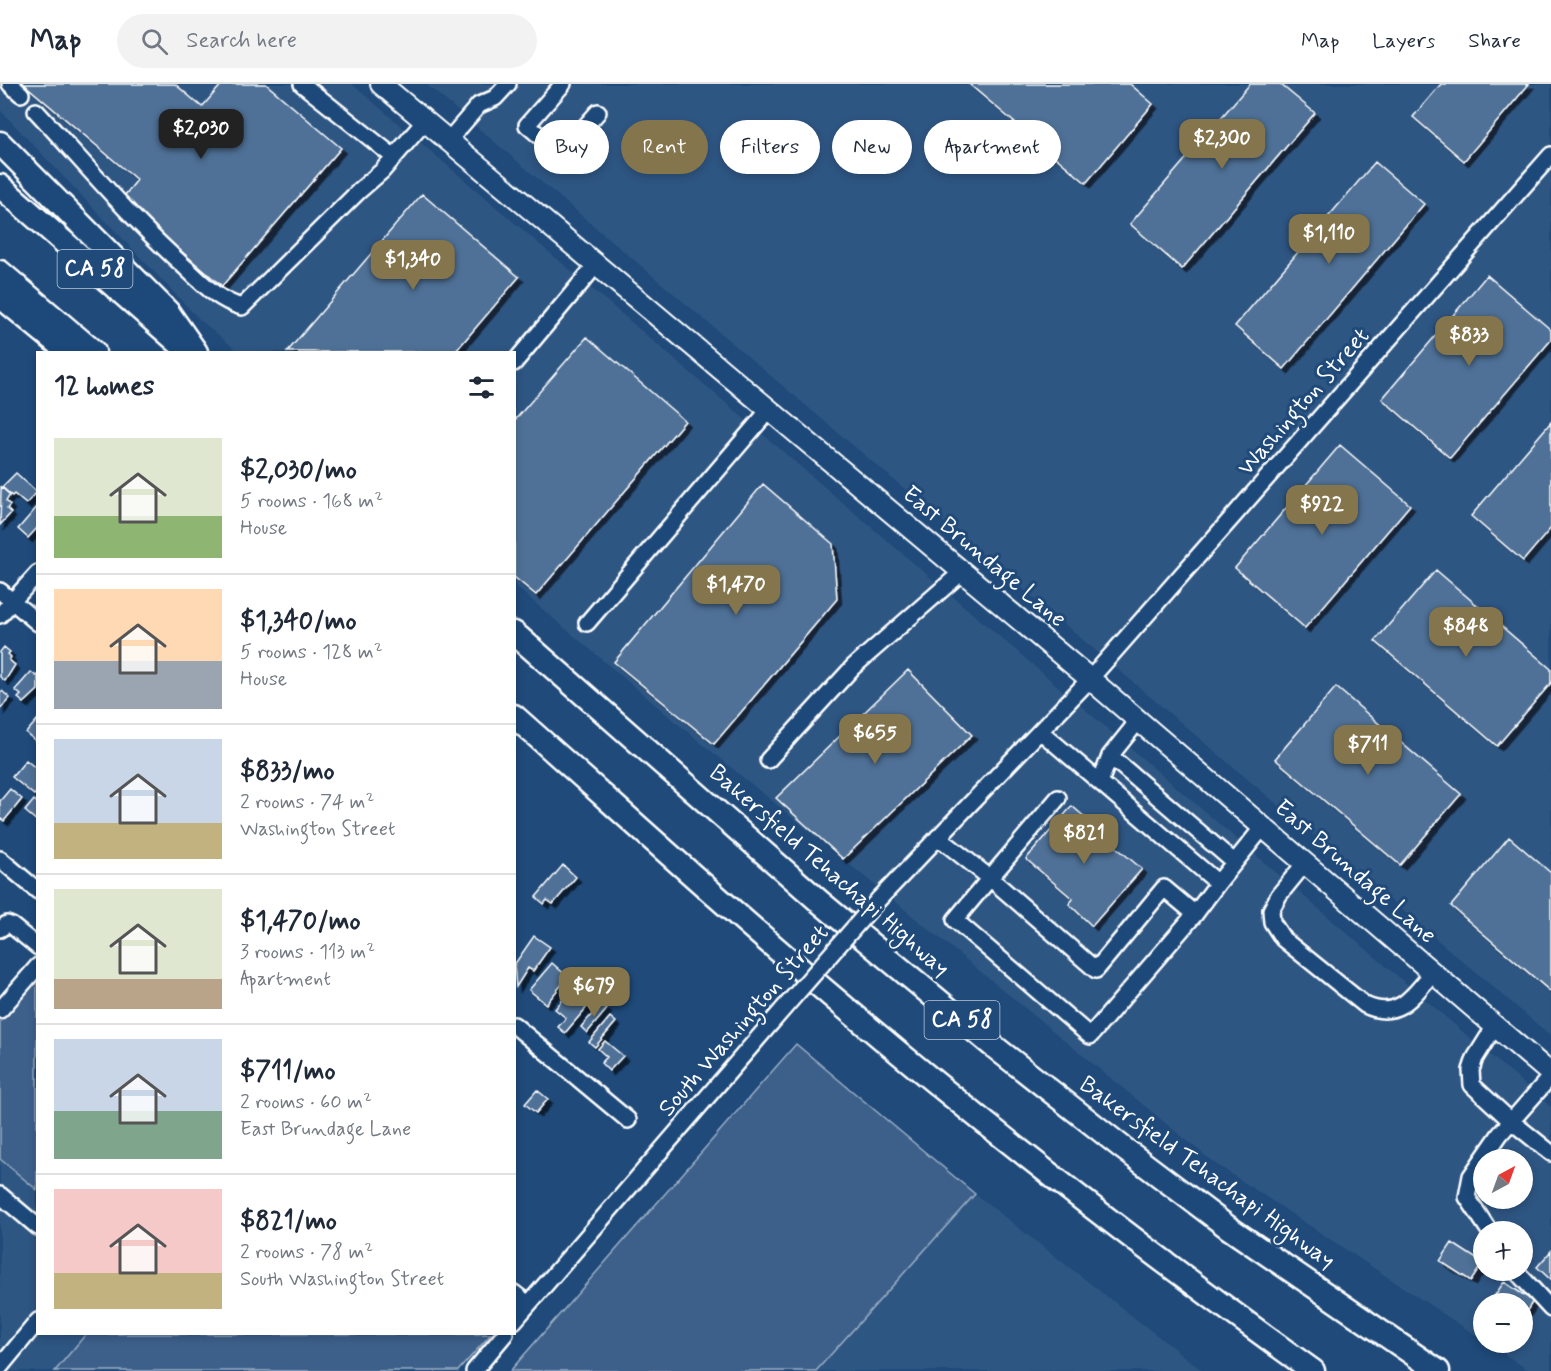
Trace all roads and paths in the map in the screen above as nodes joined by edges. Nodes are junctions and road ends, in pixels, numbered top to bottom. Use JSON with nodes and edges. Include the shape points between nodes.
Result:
{"nodes":[{"id":1,"x":302,"y":84,"type":"edge"},
{"id":2,"x":381,"y":84,"type":"edge"},
{"id":3,"x":508,"y":84,"type":"edge"},
{"id":4,"x":563,"y":84,"type":"edge"},
{"id":5,"x":36,"y":111,"type":"dead end"},
{"id":6,"x":598,"y":112,"type":"dead end"},
{"id":7,"x":424,"y":121,"type":"junction"},
{"id":8,"x":448,"y":141,"type":"junction"},
{"id":9,"x":0,"y":143,"type":"edge"},
{"id":10,"x":1551,"y":155,"type":"edge"},
{"id":11,"x":394,"y":157,"type":"junction"},
{"id":12,"x":0,"y":186,"type":"edge"},
{"id":13,"x":596,"y":265,"type":"junction"},
{"id":14,"x":0,"y":272,"type":"edge"},
{"id":15,"x":0,"y":296,"type":"edge"},
{"id":16,"x":67,"y":351,"type":"edge"},
{"id":17,"x":93,"y":351,"type":"edge"},
{"id":18,"x":189,"y":351,"type":"edge"},
{"id":19,"x":195,"y":351,"type":"edge"},
{"id":20,"x":516,"y":361,"type":"edge"},
{"id":21,"x":769,"y":410,"type":"junction"},
{"id":22,"x":962,"y":572,"type":"junction"},
{"id":23,"x":36,"y":574,"type":"edge"},
{"id":24,"x":6,"y":596,"type":"edge"},
{"id":25,"x":0,"y":615,"type":"edge"},
{"id":26,"x":36,"y":621,"type":"edge"},
{"id":27,"x":587,"y":623,"type":"dead end"},
{"id":28,"x":516,"y":635,"type":"edge"},
{"id":29,"x":1090,"y":679,"type":"junction"},
{"id":30,"x":516,"y":718,"type":"edge"},
{"id":31,"x":1138,"y":721,"type":"junction"},
{"id":32,"x":1040,"y":731,"type":"junction"},
{"id":33,"x":1110,"y":756,"type":"junction"},
{"id":34,"x":768,"y":760,"type":"dead end"},
{"id":35,"x":1100,"y":782,"type":"junction"},
{"id":36,"x":1058,"y":798,"type":"dead end"},
{"id":37,"x":1263,"y":827,"type":"junction"},
{"id":38,"x":938,"y":837,"type":"junction"},
{"id":39,"x":0,"y":859,"type":"edge"},
{"id":40,"x":1234,"y":862,"type":"junction"},
{"id":41,"x":1305,"y":863,"type":"junction"},
{"id":42,"x":990,"y":878,"type":"junction"},
{"id":43,"x":1218,"y":883,"type":"junction"},
{"id":44,"x":36,"y":889,"type":"edge"},
{"id":45,"x":1195,"y":914,"type":"junction"},
{"id":46,"x":0,"y":929,"type":"edge"},
{"id":47,"x":36,"y":945,"type":"edge"},
{"id":48,"x":36,"y":968,"type":"edge"},
{"id":49,"x":1432,"y":972,"type":"junction"},
{"id":50,"x":0,"y":1010,"type":"edge"},
{"id":51,"x":1495,"y":1026,"type":"junction"},
{"id":52,"x":516,"y":1027,"type":"edge"},
{"id":53,"x":1551,"y":1075,"type":"edge"},
{"id":54,"x":628,"y":1120,"type":"dead end"},
{"id":55,"x":1511,"y":1121,"type":"junction"},
{"id":56,"x":1551,"y":1153,"type":"edge"},
{"id":57,"x":0,"y":1195,"type":"edge"},
{"id":58,"x":1483,"y":1221,"type":"edge"},
{"id":59,"x":36,"y":1225,"type":"edge"},
{"id":60,"x":1525,"y":1281,"type":"edge"},
{"id":61,"x":516,"y":1295,"type":"edge"},
{"id":62,"x":528,"y":1304,"type":"junction"},
{"id":63,"x":1551,"y":1309,"type":"edge"},
{"id":64,"x":516,"y":1319,"type":"edge"},
{"id":65,"x":36,"y":1323,"type":"edge"},
{"id":66,"x":1250,"y":1326,"type":"junction"},
{"id":67,"x":504,"y":1335,"type":"edge"},
{"id":68,"x":0,"y":1367,"type":"edge"},
{"id":69,"x":474,"y":1371,"type":"edge"},
{"id":70,"x":1299,"y":1371,"type":"edge"},
{"id":71,"x":1313,"y":1371,"type":"edge"},
{"id":72,"x":1438,"y":1371,"type":"edge"}],
"edges":[{"from":1,"to":11,"type":"street"},
{"from":2,"to":7,"type":"main road","name":"East Brundage Lane"},
{"from":3,"to":8,"type":"street","via":[[495,98],[479,105]]},
{"from":4,"to":6,"type":"street","via":[[527,125],[561,154]]},
{"from":5,"to":11,"type":"street","via":[[155,241],[212,293],[242,307]]},
{"from":7,"to":8,"type":"main road","name":"East Brundage Lane"},
{"from":7,"to":11,"type":"street"},
{"from":8,"to":13,"type":"main road","name":"East Brundage Lane"},
{"from":9,"to":19,"type":"highway","via":[[168,312]]},
{"from":10,"to":29,"type":"street","name":"Washington Street"},
{"from":12,"to":18,"type":"highway","number":"CA 58"},
{"from":13,"to":20,"type":"street"},
{"from":13,"to":21,"type":"main road","name":"East Brundage Lane"},
{"from":14,"to":17,"type":"highway","number":"CA 58"},
{"from":15,"to":16,"type":"highway"},
{"from":21,"to":22,"type":"main road","name":"East Brundage Lane"},
{"from":21,"to":27,"type":"street"},
{"from":22,"to":29,"type":"main road","name":"East Brundage Lane"},
{"from":22,"to":34,"type":"street","via":[[853,667]]},
{"from":23,"to":24,"type":"street"},
{"from":24,"to":25,"type":"street"},
{"from":24,"to":26,"type":"street"},
{"from":28,"to":72,"type":"highway","name":"Bakersfield Tehachapi Highway","number":"CA 58","via":[[820,902],[992,1045],[1229,1228]]},
{"from":29,"to":31,"type":"main road","name":"East Brundage Lane"},
{"from":29,"to":32,"type":"street","name":"South Washington Street"},
{"from":30,"to":66,"type":"highway","number":"CA 58","via":[[770,944],[936,1083]]},
{"from":31,"to":33,"type":"street"},
{"from":31,"to":37,"type":"main road","name":"East Brundage Lane"},
{"from":32,"to":35,"type":"street"},
{"from":32,"to":38,"type":"street","name":"South Washington Street"},
{"from":33,"to":35,"type":"street"},
{"from":33,"to":40,"type":"street"},
{"from":35,"to":43,"type":"street"},
{"from":36,"to":42,"type":"street"},
{"from":37,"to":40,"type":"street"},
{"from":37,"to":41,"type":"main road","name":"East Brundage Lane"},
{"from":38,"to":42,"type":"street"},
{"from":38,"to":62,"type":"street","name":"South Washington Street","bridge":true,"via":[[879,899]]},
{"from":39,"to":44,"type":"street"},
{"from":40,"to":43,"type":"street"},
{"from":41,"to":49,"type":"main road","name":"East Brundage Lane"},
{"from":41,"to":49,"type":"street","via":[[1271,910],[1272,922],[1283,939],[1377,1011],[1402,1005]]},
{"from":42,"to":45,"type":"street","via":[[1096,970],[1164,888]]},
{"from":42,"to":45,"type":"street","via":[[955,920],[1090,1036]]},
{"from":43,"to":45,"type":"street"},
{"from":46,"to":47,"type":"street","via":[[7,924],[12,926]]},
{"from":48,"to":50,"type":"street"},
{"from":49,"to":51,"type":"main road","name":"East Brundage Lane"},
{"from":51,"to":53,"type":"main road","name":"East Brundage Lane"},
{"from":51,"to":55,"type":"street","via":[[1470,1070],[1472,1085]]},
{"from":52,"to":54,"type":"street"},
{"from":53,"to":55,"type":"street"},
{"from":55,"to":56,"type":"street"},
{"from":55,"to":58,"type":"street","via":[[1471,1176],[1467,1197]]},
{"from":57,"to":59,"type":"street"},
{"from":60,"to":63,"type":"street"},
{"from":61,"to":62,"type":"street"},
{"from":62,"to":64,"type":"street","name":"South Washington Street"},
{"from":65,"to":68,"type":"street"},
{"from":66,"to":70,"type":"highway"},
{"from":66,"to":71,"type":"highway","number":"CA 58"},
{"from":67,"to":69,"type":"street"}]}
